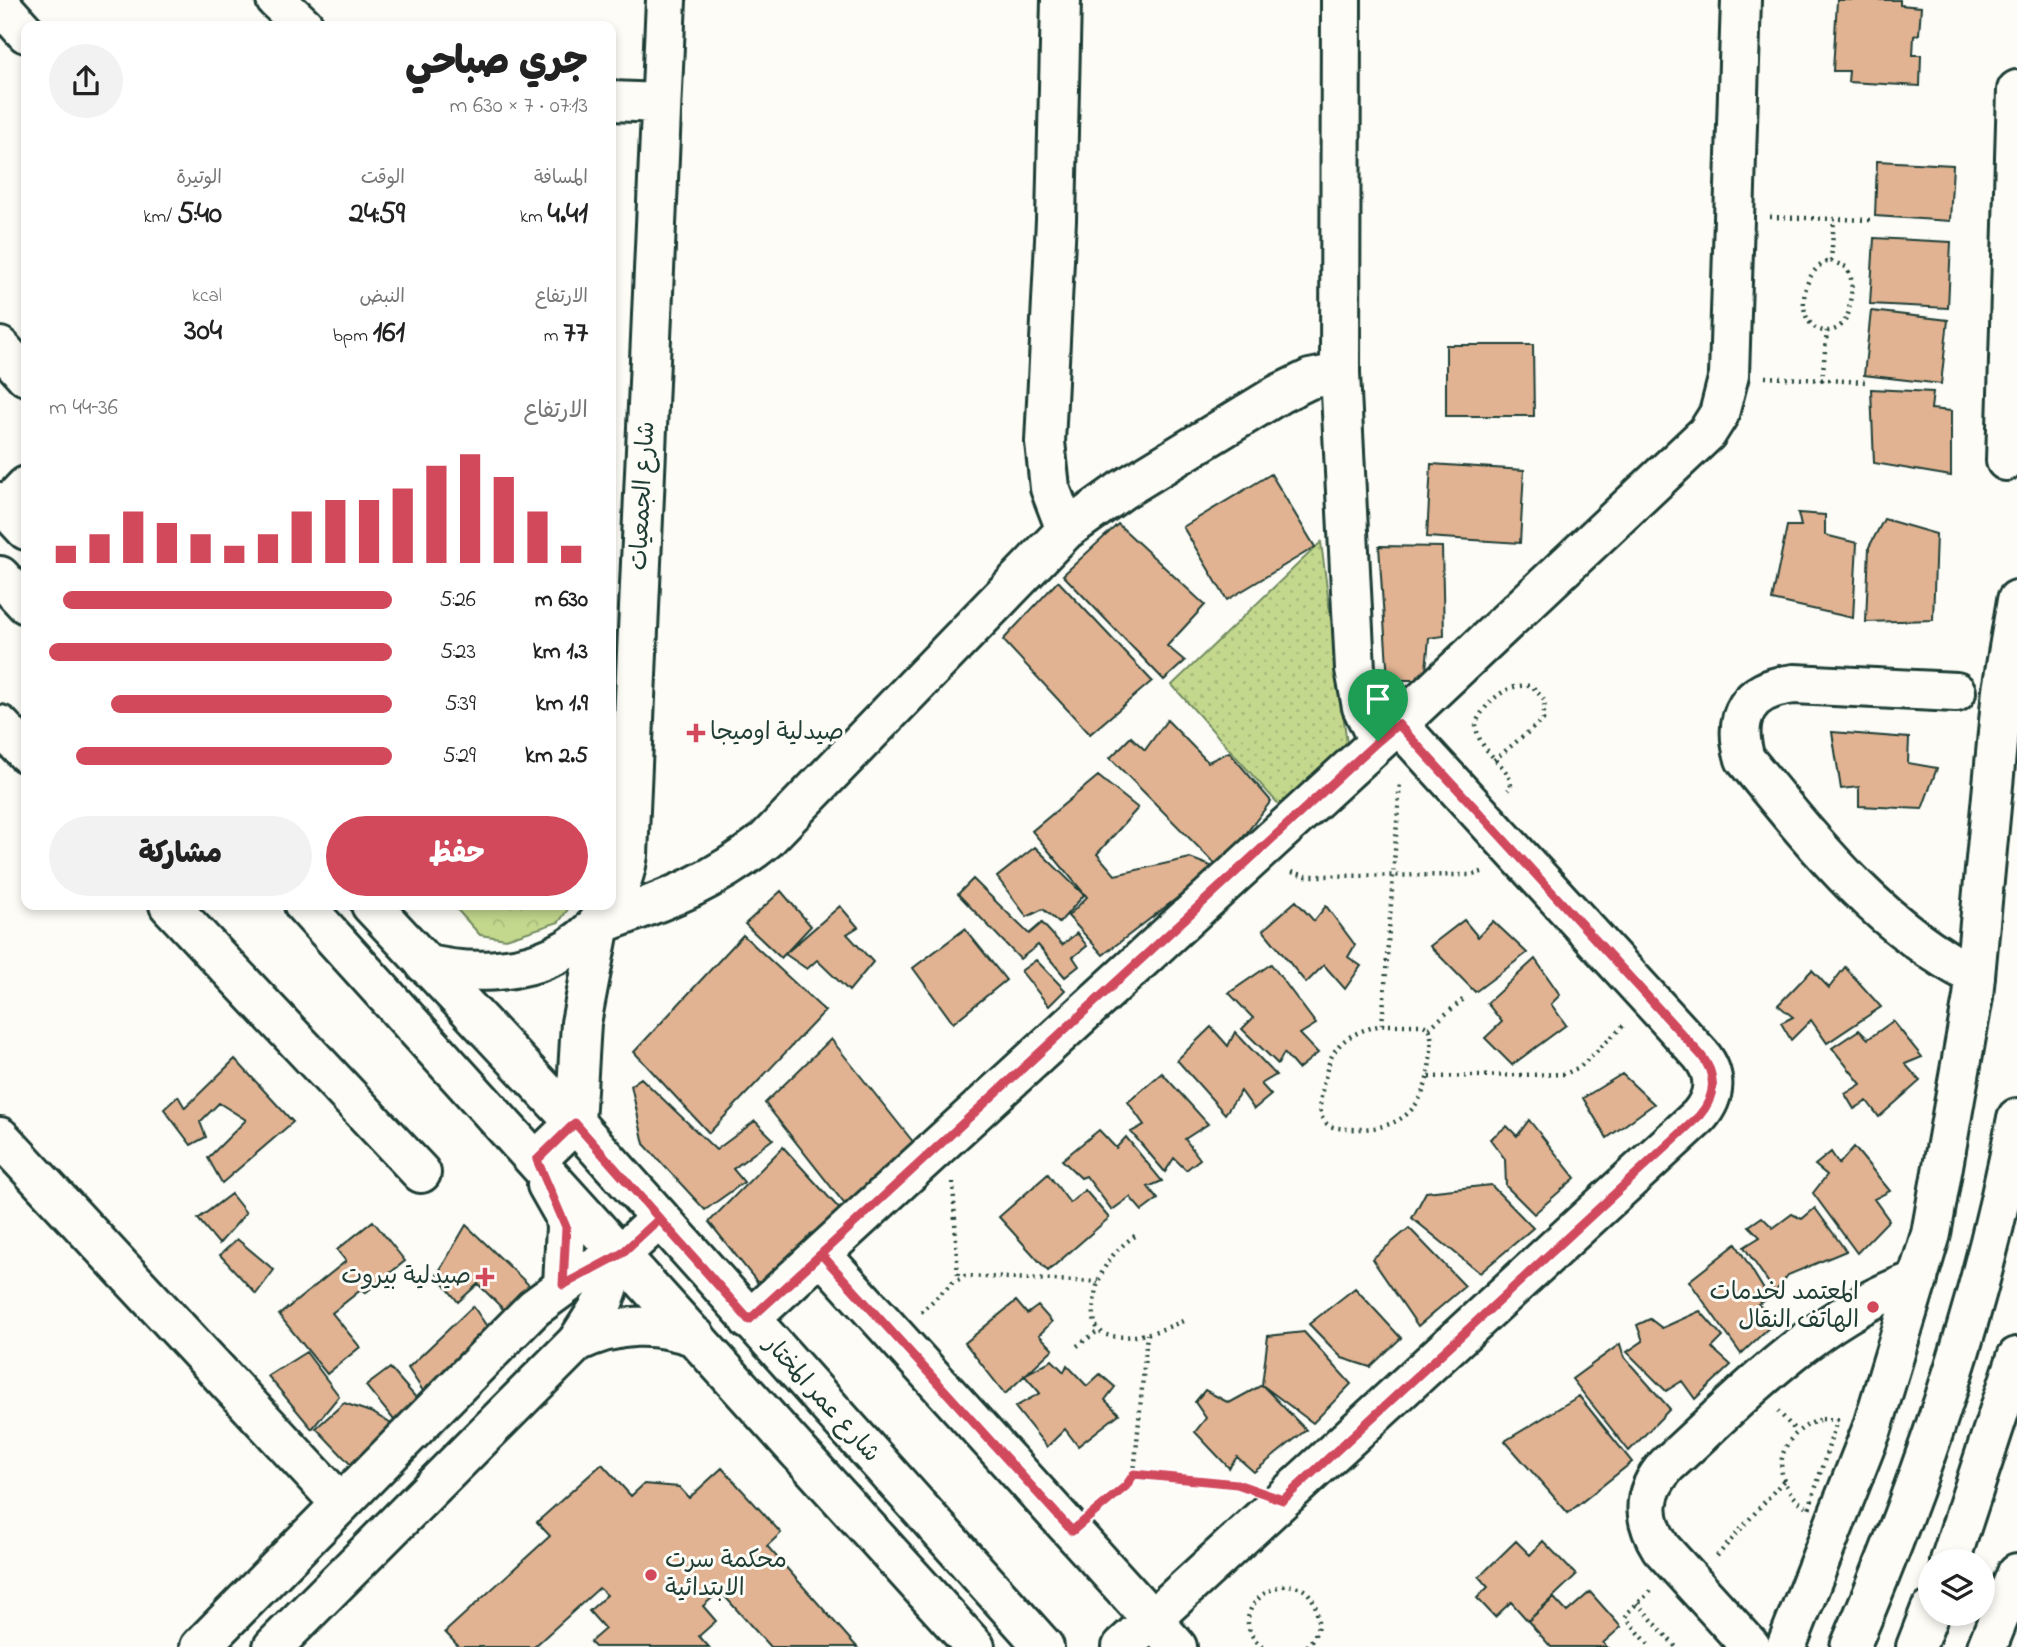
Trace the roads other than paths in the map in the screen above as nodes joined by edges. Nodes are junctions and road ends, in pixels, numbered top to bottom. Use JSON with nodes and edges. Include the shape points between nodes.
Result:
{"nodes":[{"id":1,"x":276,"y":0,"type":"edge"},
{"id":2,"x":666,"y":0,"type":"edge"},
{"id":3,"x":1061,"y":0,"type":"edge"},
{"id":4,"x":1341,"y":0,"type":"edge"},
{"id":5,"x":1741,"y":0,"type":"edge"},
{"id":6,"x":0,"y":4,"type":"edge"},
{"id":7,"x":299,"y":21,"type":"edge"},
{"id":8,"x":21,"y":27,"type":"edge"},
{"id":9,"x":2017,"y":90,"type":"edge"},
{"id":10,"x":616,"y":101,"type":"edge"},
{"id":11,"x":661,"y":103,"type":"junction"},
{"id":12,"x":0,"y":347,"type":"edge"},
{"id":13,"x":21,"y":370,"type":"edge"},
{"id":14,"x":1340,"y":373,"type":"junction"},
{"id":15,"x":2006,"y":461,"type":"dead end"},
{"id":16,"x":1066,"y":530,"type":"junction"},
{"id":17,"x":0,"y":576,"type":"edge"},
{"id":18,"x":21,"y":599,"type":"edge"},
{"id":19,"x":2017,"y":600,"type":"edge"},
{"id":20,"x":1956,"y":692,"type":"dead end"},
{"id":21,"x":0,"y":725,"type":"edge"},
{"id":22,"x":1393,"y":731,"type":"junction"},
{"id":23,"x":21,"y":748,"type":"edge"},
{"id":24,"x":616,"y":899,"type":"edge"},
{"id":25,"x":174,"y":910,"type":"edge"},
{"id":26,"x":309,"y":910,"type":"edge"},
{"id":27,"x":376,"y":910,"type":"edge"},
{"id":28,"x":610,"y":910,"type":"edge"},
{"id":29,"x":600,"y":924,"type":"junction"},
{"id":30,"x":425,"y":964,"type":"junction"},
{"id":31,"x":1975,"y":976,"type":"junction"},
{"id":32,"x":2017,"y":1118,"type":"edge"},
{"id":33,"x":575,"y":1123,"type":"junction"},
{"id":34,"x":0,"y":1137,"type":"edge"},
{"id":35,"x":537,"y":1160,"type":"junction"},
{"id":36,"x":421,"y":1173,"type":"dead end"},
{"id":37,"x":659,"y":1219,"type":"junction"},
{"id":38,"x":621,"y":1254,"type":"junction"},
{"id":39,"x":821,"y":1254,"type":"junction"},
{"id":40,"x":1919,"y":1280,"type":"junction"},
{"id":41,"x":563,"y":1285,"type":"junction"},
{"id":42,"x":749,"y":1320,"type":"junction"},
{"id":43,"x":696,"y":1337,"type":"junction"},
{"id":44,"x":578,"y":1342,"type":"junction"},
{"id":45,"x":2017,"y":1357,"type":"edge"},
{"id":46,"x":341,"y":1504,"type":"junction"},
{"id":47,"x":1954,"y":1549,"type":"edge"},
{"id":48,"x":2017,"y":1573,"type":"edge"},
{"id":49,"x":1924,"y":1626,"type":"edge"},
{"id":50,"x":1165,"y":1634,"type":"edge"},
{"id":51,"x":200,"y":1647,"type":"edge"},
{"id":52,"x":274,"y":1647,"type":"edge"},
{"id":53,"x":975,"y":1647,"type":"edge"},
{"id":54,"x":1044,"y":1647,"type":"edge"},
{"id":55,"x":1122,"y":1647,"type":"edge"},
{"id":56,"x":1751,"y":1647,"type":"edge"},
{"id":57,"x":1786,"y":1647,"type":"edge"},
{"id":58,"x":1850,"y":1647,"type":"edge"},
{"id":59,"x":1916,"y":1647,"type":"edge"},
{"id":60,"x":1987,"y":1647,"type":"edge"}],
"edges":[{"from":1,"to":7,"type":"main road"},
{"from":2,"to":11,"type":"main road","name":"شارع الجمعيات"},
{"from":3,"to":16,"type":"main road","via":[[1045,442],[1050,488]]},
{"from":4,"to":14,"type":"main road"},
{"from":5,"to":22,"type":"main road","via":[[1729,374],[1719,414],[1693,450]]},
{"from":6,"to":8,"type":"main road"},
{"from":9,"to":15,"type":"main road"},
{"from":10,"to":11,"type":"main road"},
{"from":11,"to":24,"type":"main road","name":"شارع الجمعيات","via":[[628,855]]},
{"from":12,"to":13,"type":"main road"},
{"from":14,"to":16,"type":"main road","via":[[1310,379],[1279,394],[1122,490]]},
{"from":14,"to":22,"type":"main road","via":[[1355,669],[1362,707]]},
{"from":16,"to":29,"type":"main road","via":[[758,846],[688,892]]},
{"from":17,"to":18,"type":"main road"},
{"from":19,"to":31,"type":"main road","via":[[2002,690]]},
{"from":20,"to":31,"type":"main road","via":[[1772,686],[1754,698],[1742,716],[1738,738],[1745,759],[1877,909],[1920,945]]},
{"from":21,"to":23,"type":"main road"},
{"from":22,"to":39,"type":"main road"},
{"from":22,"to":50,"type":"main road","via":[[1481,814],[1651,999],[1709,1064],[1714,1087],[1706,1108],[1283,1500]]},
{"from":25,"to":36,"type":"main road"},
{"from":26,"to":35,"type":"main road","name":"شارع عمر المختار"},
{"from":27,"to":30,"type":"main road","name":"شارع عمر المختار"},
{"from":28,"to":29,"type":"main road","name":"شارع الجمعيات"},
{"from":29,"to":30,"type":"main road","name":"شارع الجمعيات","via":[[568,948],[513,969],[464,971]]},
{"from":29,"to":33,"type":"main road","via":[[581,1023]]},
{"from":30,"to":33,"type":"main road","name":"شارع عمر المختار"},
{"from":31,"to":40,"type":"main road"},
{"from":32,"to":58,"type":"main road","via":[[1977,1295],[1939,1421],[1892,1550]]},
{"from":33,"to":35,"type":"main road"},
{"from":33,"to":37,"type":"main road","name":"شارع عمر المختار"},
{"from":34,"to":46,"type":"main road"},
{"from":35,"to":38,"type":"main road","name":"شارع عمر المختار"},
{"from":35,"to":41,"type":"main road","via":[[566,1227]]},
{"from":37,"to":38,"type":"main road"},
{"from":37,"to":42,"type":"main road","name":"شارع عمر المختار"},
{"from":38,"to":41,"type":"main road"},
{"from":38,"to":43,"type":"main road","name":"شارع عمر المختار"},
{"from":38,"to":44,"type":"main road","via":[[604,1300]]},
{"from":39,"to":42,"type":"main road"},
{"from":39,"to":50,"type":"main road"},
{"from":40,"to":56,"type":"main road","via":[[1884,1291],[1825,1326],[1658,1475],[1646,1501],[1651,1532]]},
{"from":40,"to":57,"type":"main road","via":[[1872,1429]]},
{"from":41,"to":46,"type":"main road","via":[[534,1308]]},
{"from":42,"to":54,"type":"main road","name":"شارع عمر المختار"},
{"from":43,"to":44,"type":"main road","via":[[648,1325],[600,1332]]},
{"from":43,"to":53,"type":"main road","name":"شارع عمر المختار"},
{"from":44,"to":52,"type":"main road"},
{"from":45,"to":47,"type":"main road"},
{"from":46,"to":51,"type":"main road"},
{"from":48,"to":60,"type":"main road"},
{"from":49,"to":59,"type":"main road"},
{"from":50,"to":55,"type":"main road"}]}
